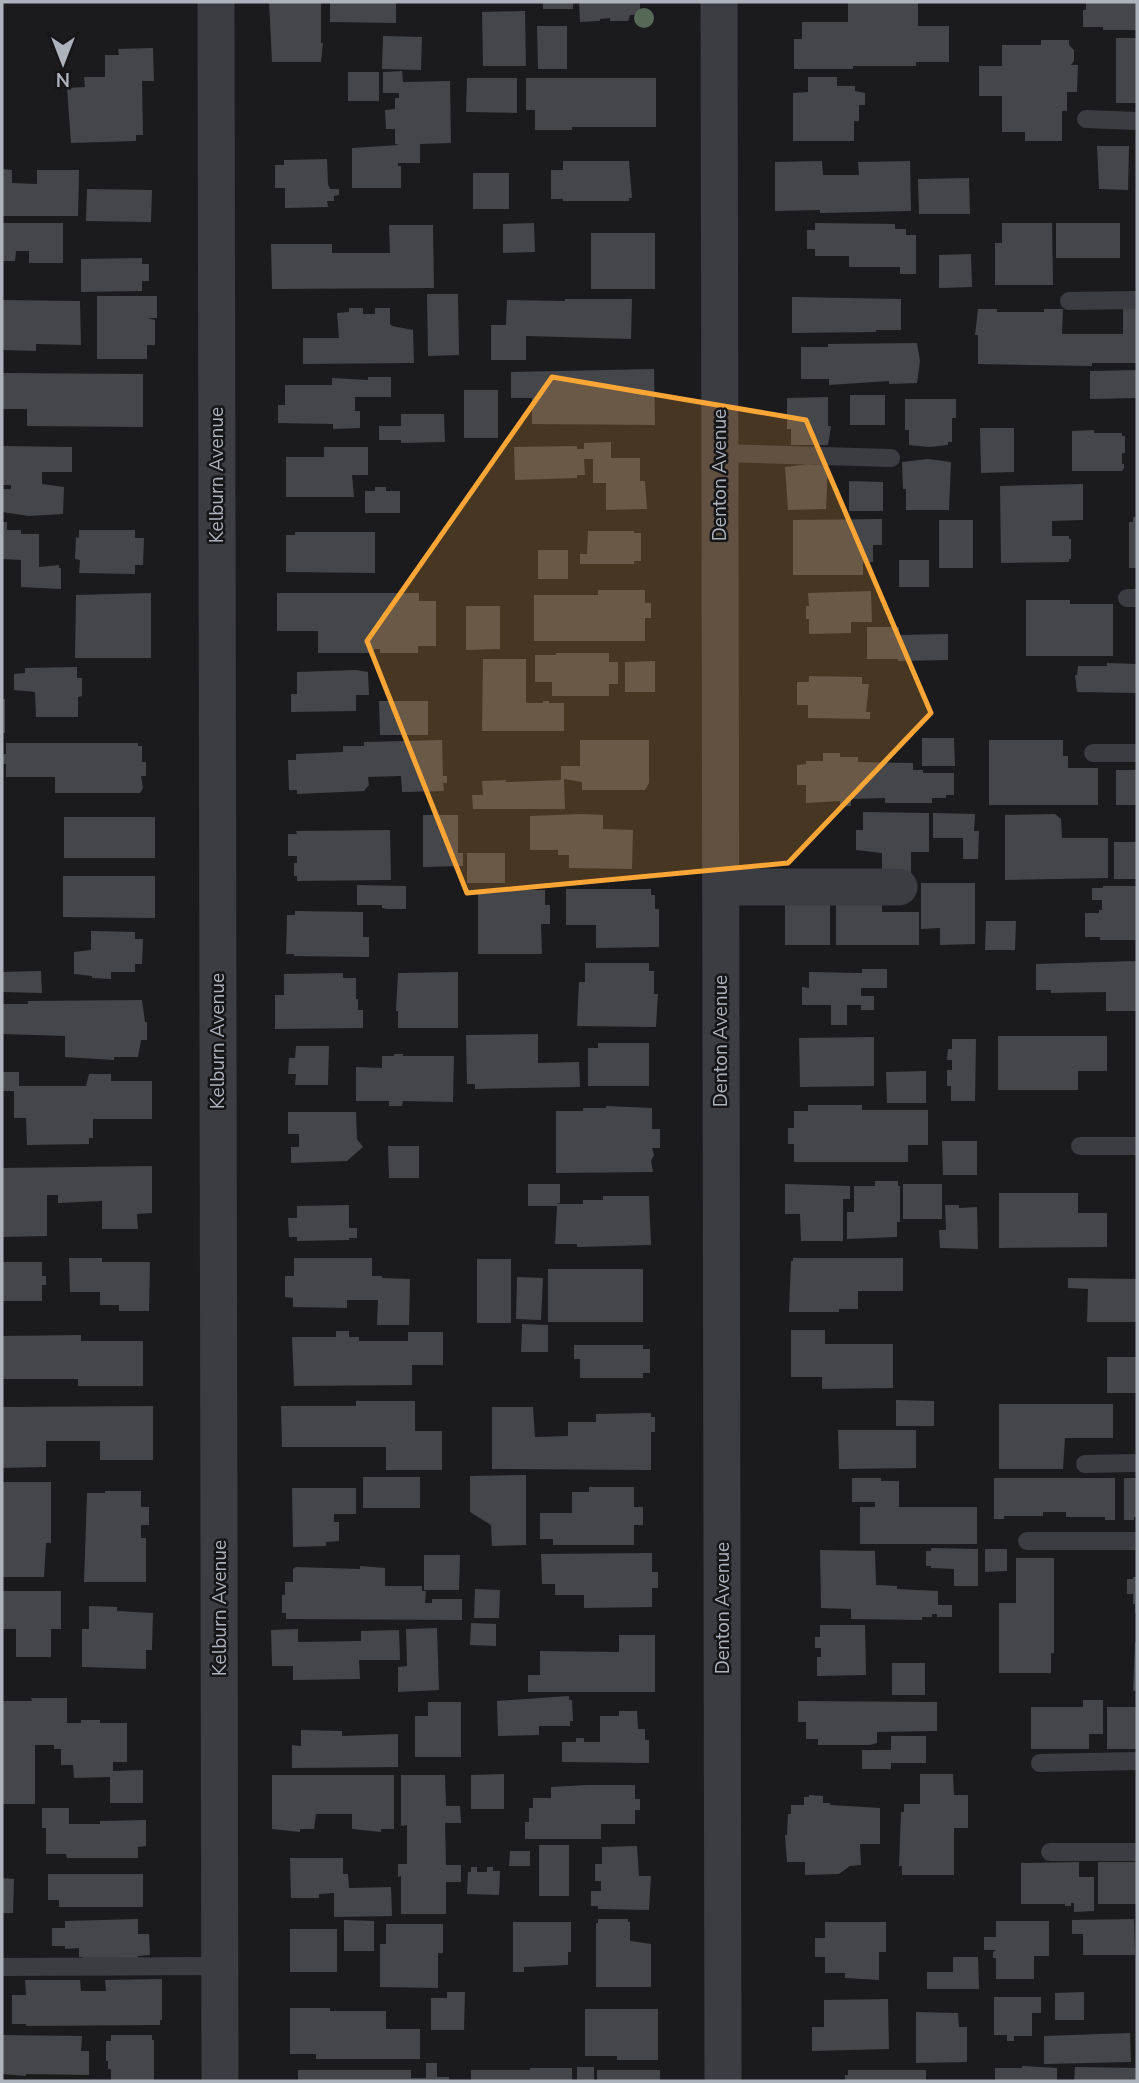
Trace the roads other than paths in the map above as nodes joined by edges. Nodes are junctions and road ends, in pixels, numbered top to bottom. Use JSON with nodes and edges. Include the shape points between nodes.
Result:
{"nodes":[{"id":1,"x":216,"y":2,"type":"edge"},
{"id":2,"x":719,"y":2,"type":"edge"},
{"id":3,"x":1086,"y":119,"type":"dead end"},
{"id":4,"x":1137,"y":121,"type":"edge"},
{"id":5,"x":1137,"y":300,"type":"edge"},
{"id":6,"x":1069,"y":301,"type":"dead end"},
{"id":7,"x":720,"y":453,"type":"junction"},
{"id":8,"x":891,"y":458,"type":"dead end"},
{"id":9,"x":1093,"y":753,"type":"dead end"},
{"id":10,"x":1137,"y":753,"type":"edge"},
{"id":11,"x":721,"y":887,"type":"junction"},
{"id":12,"x":899,"y":887,"type":"dead end"},
{"id":13,"x":1080,"y":1146,"type":"dead end"},
{"id":14,"x":1137,"y":1146,"type":"edge"},
{"id":15,"x":1137,"y":1463,"type":"edge"},
{"id":16,"x":1085,"y":1464,"type":"dead end"},
{"id":17,"x":1027,"y":1541,"type":"dead end"},
{"id":18,"x":1137,"y":1541,"type":"edge"},
{"id":19,"x":1137,"y":1761,"type":"edge"},
{"id":20,"x":1040,"y":1762,"type":"dead end"},
{"id":21,"x":1050,"y":1852,"type":"dead end"},
{"id":22,"x":1137,"y":1852,"type":"edge"},
{"id":23,"x":220,"y":1966,"type":"junction"},
{"id":24,"x":2,"y":1967,"type":"edge"},
{"id":25,"x":220,"y":2081,"type":"edge"},
{"id":26,"x":723,"y":2081,"type":"edge"}],
"edges":[{"from":1,"to":23,"type":"street","name":"Kelburn Avenue"},
{"from":2,"to":7,"type":"street","name":"Denton Avenue"},
{"from":3,"to":4,"type":"lane"},
{"from":5,"to":6,"type":"lane"},
{"from":7,"to":8,"type":"lane"},
{"from":7,"to":11,"type":"street","name":"Denton Avenue"},
{"from":9,"to":10,"type":"lane"},
{"from":11,"to":12,"type":"street"},
{"from":11,"to":26,"type":"street","name":"Denton Avenue"},
{"from":13,"to":14,"type":"lane"},
{"from":15,"to":16,"type":"lane"},
{"from":17,"to":18,"type":"lane"},
{"from":19,"to":20,"type":"lane"},
{"from":21,"to":22,"type":"lane"},
{"from":23,"to":24,"type":"lane"},
{"from":23,"to":25,"type":"street","name":"Kelburn Avenue"}]}
